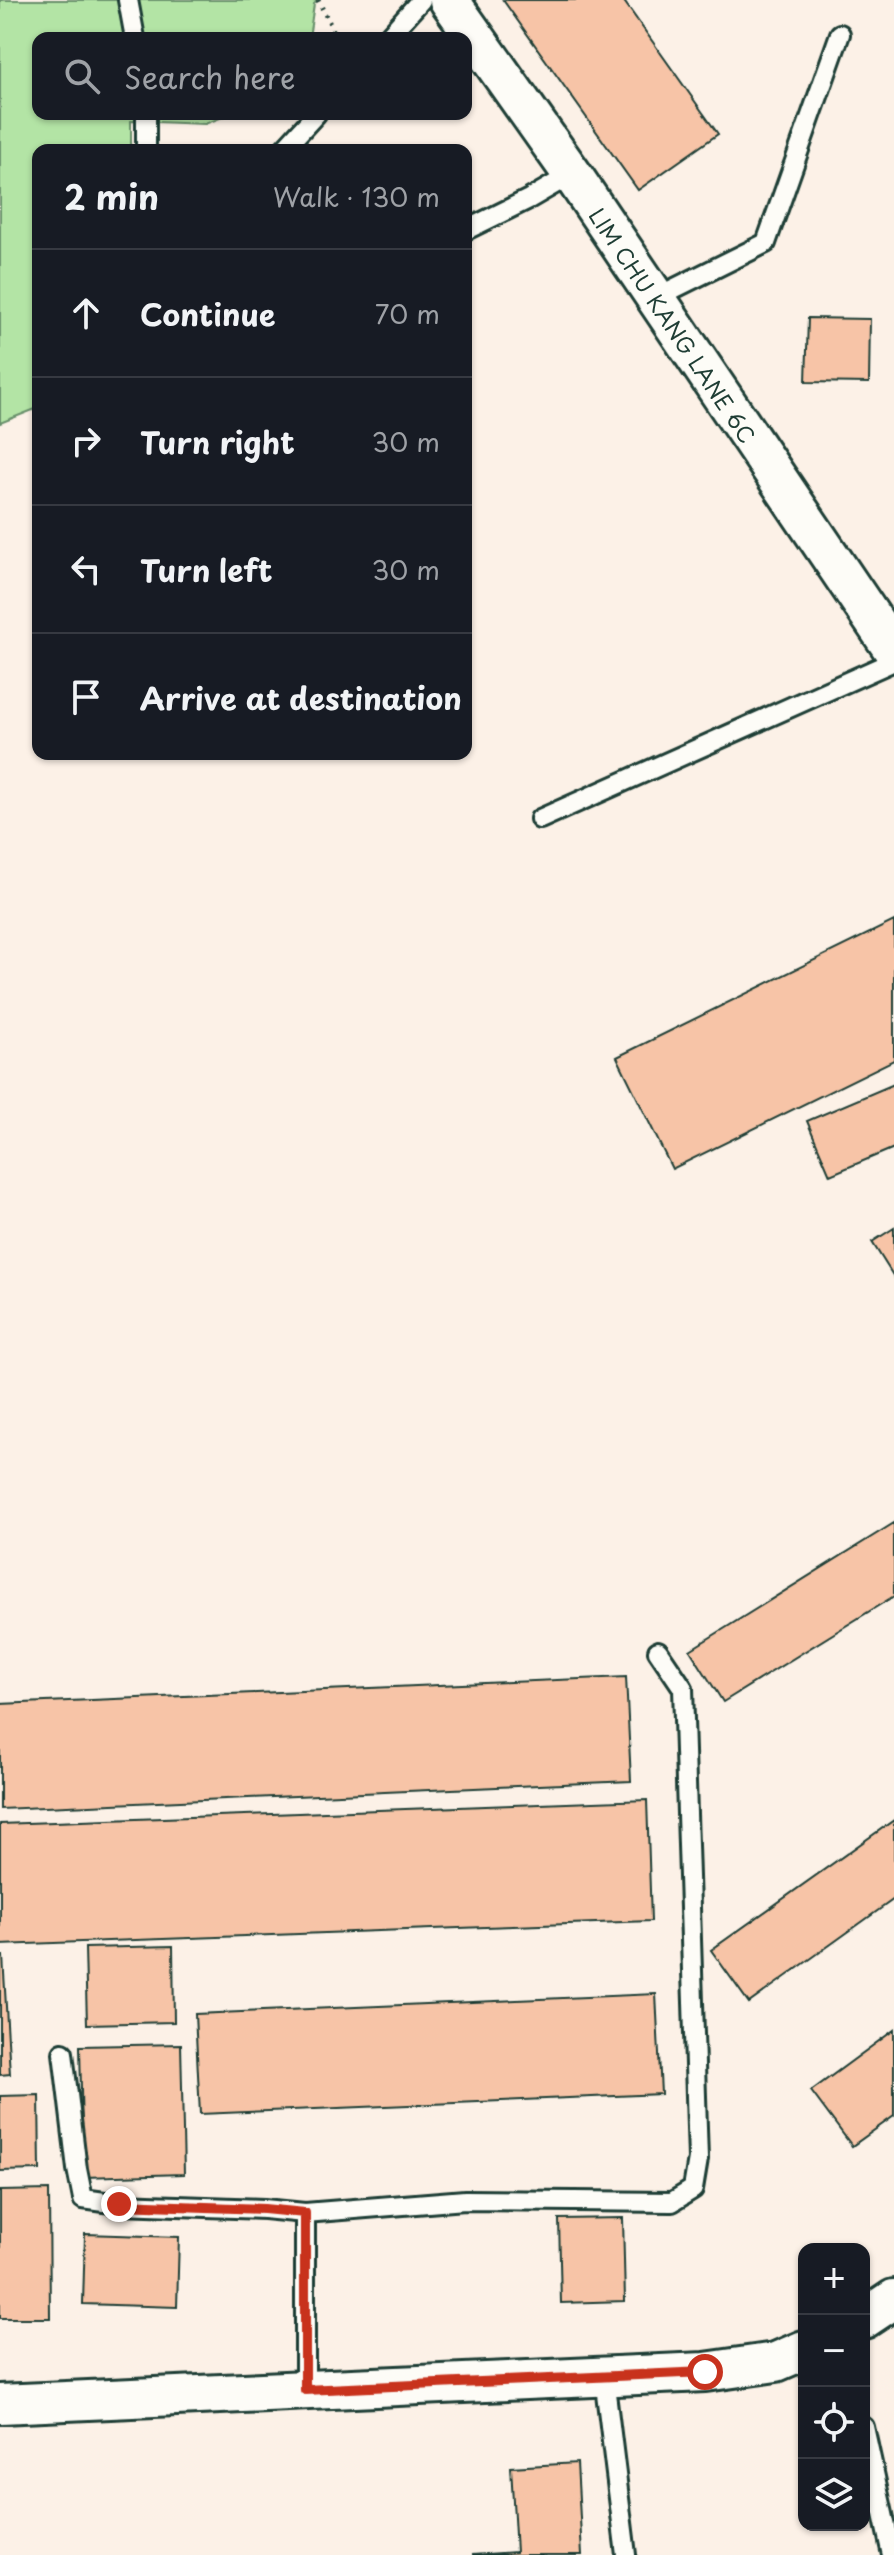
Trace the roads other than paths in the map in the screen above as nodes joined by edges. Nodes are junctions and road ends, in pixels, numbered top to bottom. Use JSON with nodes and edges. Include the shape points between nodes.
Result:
{"nodes":[{"id":1,"x":128,"y":0,"type":"edge"},
{"id":2,"x":421,"y":0,"type":"edge"},
{"id":3,"x":449,"y":0,"type":"edge"},
{"id":4,"x":134,"y":32,"type":"edge"},
{"id":5,"x":392,"y":32,"type":"edge"},
{"id":6,"x":472,"y":32,"type":"edge"},
{"id":7,"x":472,"y":33,"type":"edge"},
{"id":8,"x":840,"y":34,"type":"dead end"},
{"id":9,"x":146,"y":120,"type":"edge"},
{"id":10,"x":310,"y":120,"type":"edge"},
{"id":11,"x":146,"y":144,"type":"edge"},
{"id":12,"x":288,"y":144,"type":"edge"},
{"id":13,"x":572,"y":174,"type":"junction"},
{"id":14,"x":472,"y":227,"type":"edge"},
{"id":15,"x":655,"y":298,"type":"junction"},
{"id":16,"x":894,"y":651,"type":"edge"},
{"id":17,"x":894,"y":661,"type":"edge"},
{"id":18,"x":540,"y":819,"type":"dead end"},
{"id":19,"x":658,"y":1651,"type":"dead end"},
{"id":20,"x":63,"y":2053,"type":"dead end"},
{"id":21,"x":305,"y":2213,"type":"junction"},
{"id":22,"x":894,"y":2299,"type":"edge"},
{"id":23,"x":870,"y":2315,"type":"edge"},
{"id":24,"x":798,"y":2353,"type":"edge"},
{"id":25,"x":604,"y":2377,"type":"junction"},
{"id":26,"x":305,"y":2390,"type":"junction"},
{"id":27,"x":0,"y":2404,"type":"edge"},
{"id":28,"x":870,"y":2454,"type":"edge"},
{"id":29,"x":626,"y":2555,"type":"edge"},
{"id":30,"x":892,"y":2555,"type":"edge"}],
"edges":[{"from":1,"to":4,"type":"lane"},
{"from":2,"to":5,"type":"lane"},
{"from":3,"to":6,"type":"street","name":"LIM CHU KANG LANE 6C"},
{"from":7,"to":13,"type":"street","name":"LIM CHU KANG LANE 6C"},
{"from":8,"to":15,"type":"lane","via":[[766,243]]},
{"from":9,"to":11,"type":"lane"},
{"from":10,"to":12,"type":"lane"},
{"from":13,"to":14,"type":"lane"},
{"from":13,"to":15,"type":"street","name":"LIM CHU KANG LANE 6C"},
{"from":15,"to":16,"type":"street","name":"LIM CHU KANG LANE 6C"},
{"from":17,"to":18,"type":"lane"},
{"from":19,"to":21,"type":"lane","via":[[683,1688],[698,2159],[693,2189],[672,2202],[465,2200]]},
{"from":20,"to":21,"type":"lane","via":[[83,2199]]},
{"from":21,"to":26,"type":"lane"},
{"from":22,"to":23,"type":"street"},
{"from":24,"to":25,"type":"street","via":[[776,2362],[705,2372]]},
{"from":25,"to":26,"type":"street"},
{"from":25,"to":29,"type":"lane"},
{"from":26,"to":27,"type":"street"},
{"from":28,"to":30,"type":"lane"}]}
